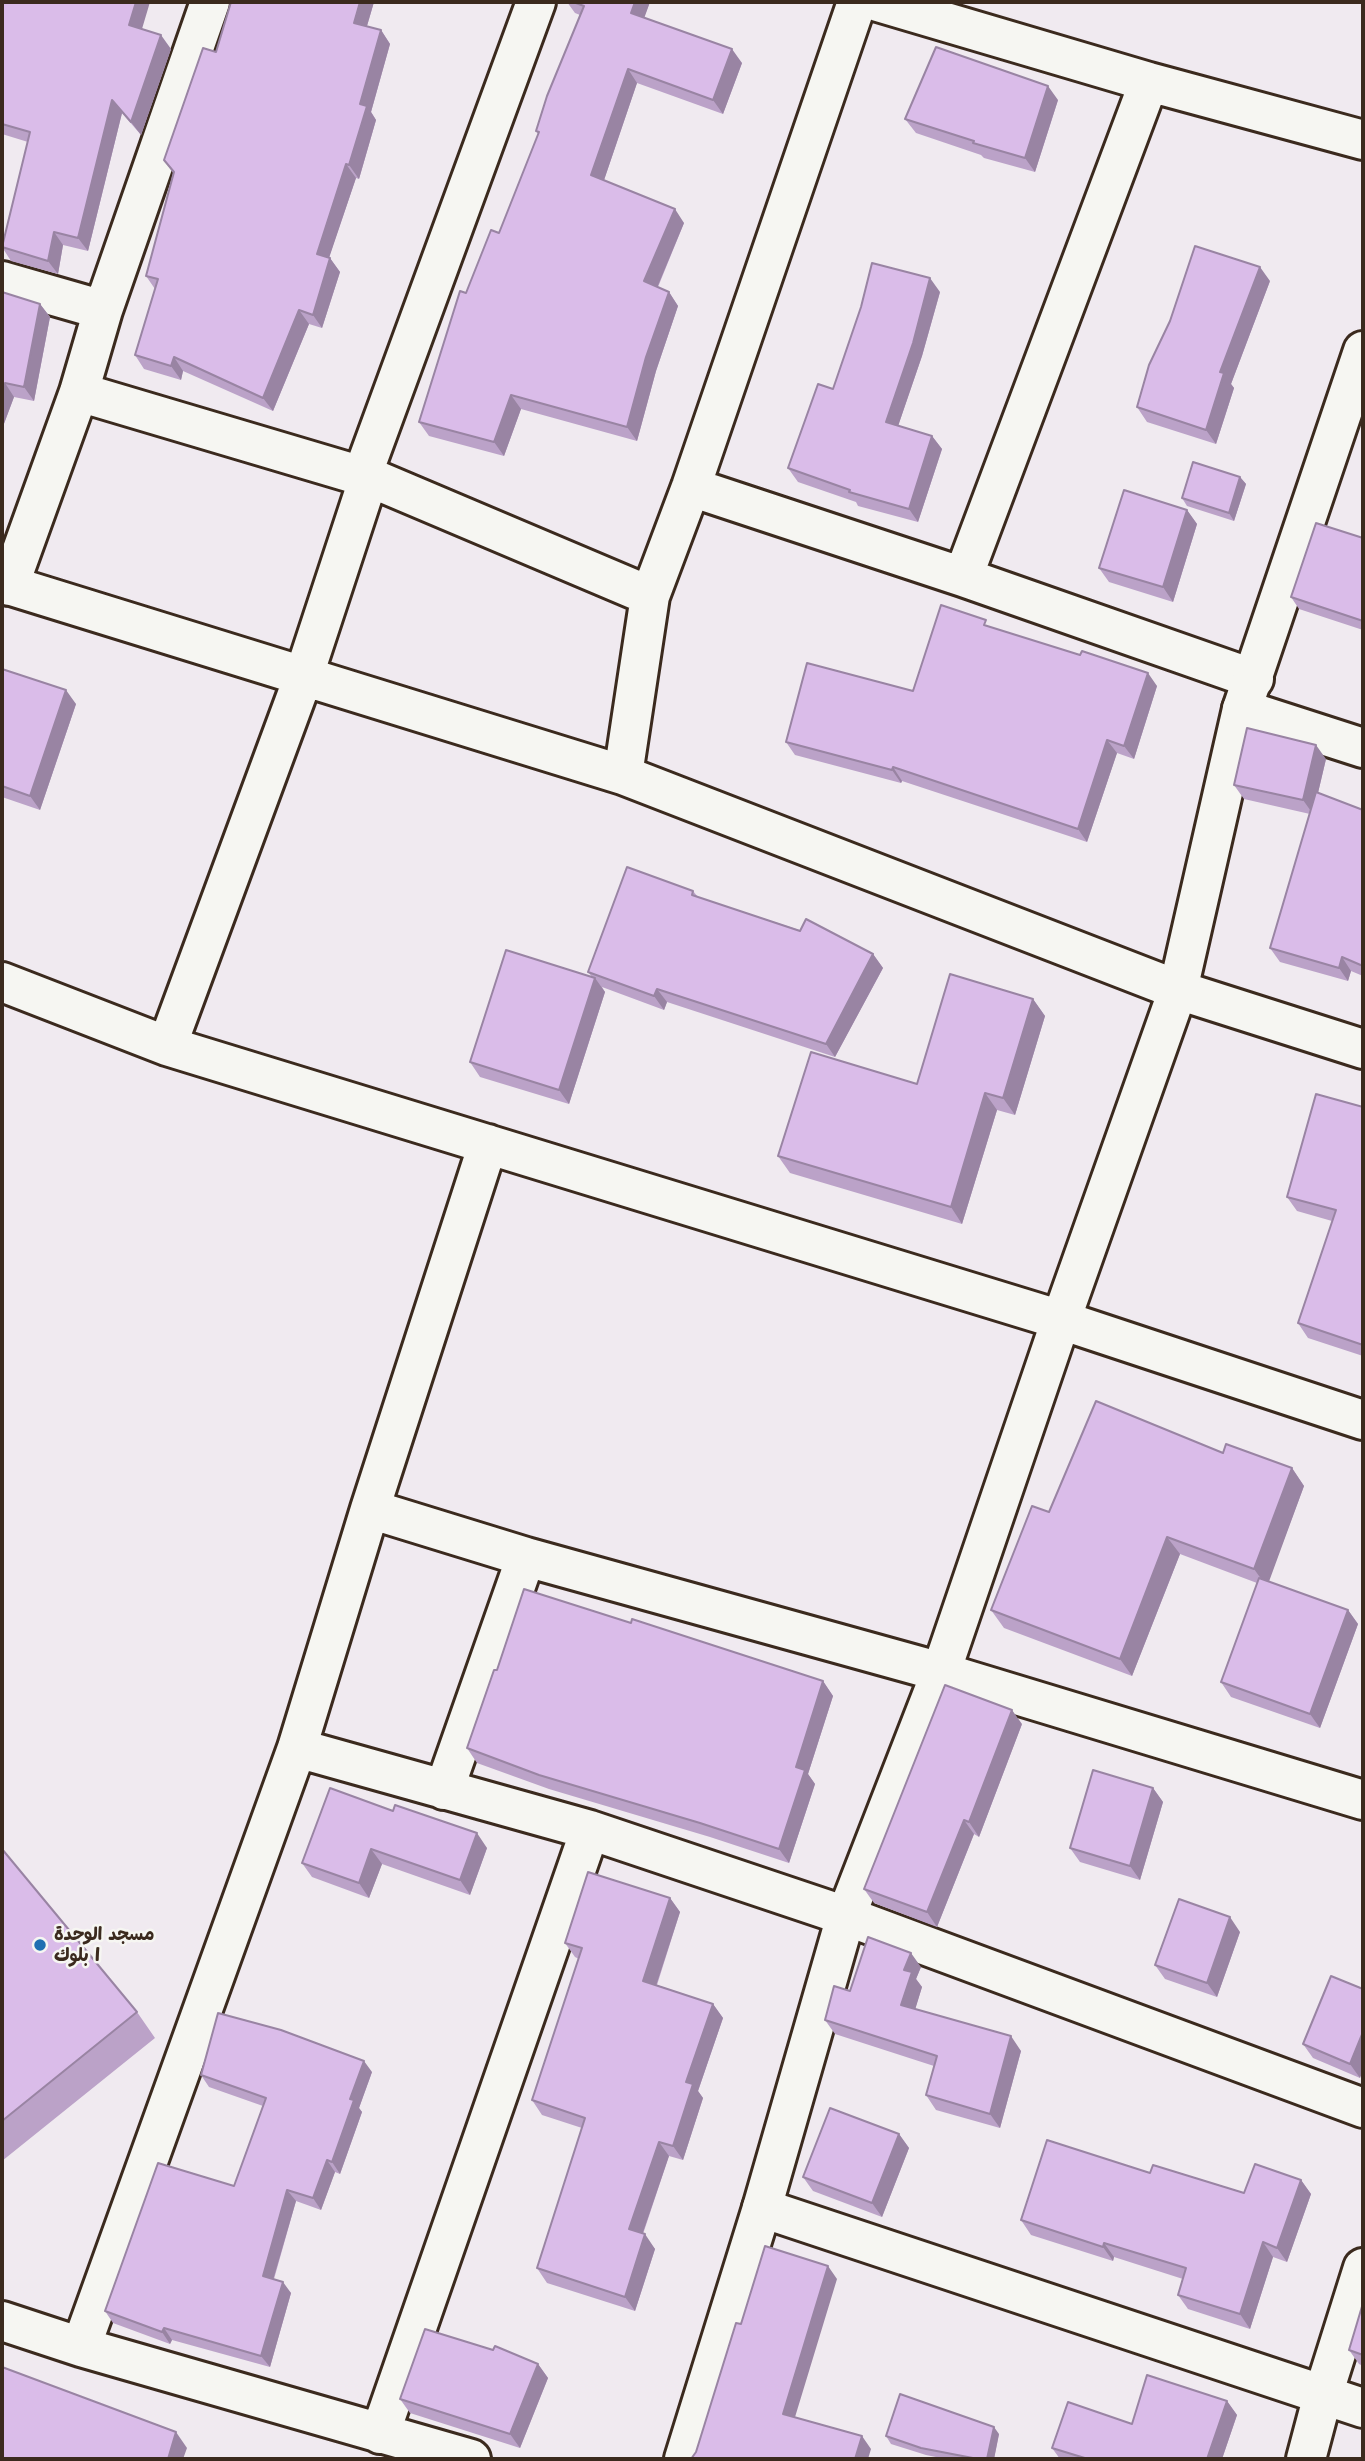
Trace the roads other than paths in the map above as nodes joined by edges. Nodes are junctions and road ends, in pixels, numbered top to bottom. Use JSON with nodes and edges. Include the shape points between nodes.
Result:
{"nodes":[{"id":1,"x":210,"y":2,"type":"edge"},
{"id":2,"x":536,"y":2,"type":"edge"},
{"id":3,"x":857,"y":2,"type":"edge"},
{"id":4,"x":878,"y":2,"type":"edge"},
{"id":5,"x":1149,"y":82,"type":"junction"},
{"id":6,"x":1363,"y":140,"type":"edge"},
{"id":7,"x":2,"y":281,"type":"edge"},
{"id":8,"x":103,"y":310,"type":"junction"},
{"id":9,"x":1363,"y":351,"type":"edge"},
{"id":10,"x":79,"y":392,"type":"junction"},
{"id":11,"x":366,"y":477,"type":"junction"},
{"id":12,"x":691,"y":487,"type":"junction"},
{"id":13,"x":963,"y":577,"type":"junction"},
{"id":14,"x":5,"y":584,"type":"edge"},
{"id":15,"x":650,"y":596,"type":"junction"},
{"id":16,"x":303,"y":678,"type":"junction"},
{"id":17,"x":1248,"y":694,"type":"junction"},
{"id":18,"x":1363,"y":748,"type":"edge"},
{"id":19,"x":623,"y":775,"type":"junction"},
{"id":20,"x":2,"y":982,"type":"edge"},
{"id":21,"x":1178,"y":990,"type":"junction"},
{"id":22,"x":167,"y":1046,"type":"junction"},
{"id":23,"x":1363,"y":1049,"type":"edge"},
{"id":24,"x":488,"y":1144,"type":"junction"},
{"id":25,"x":1061,"y":1320,"type":"junction"},
{"id":26,"x":1363,"y":1420,"type":"edge"},
{"id":27,"x":370,"y":1509,"type":"junction"},
{"id":28,"x":526,"y":1557,"type":"junction"},
{"id":29,"x":941,"y":1672,"type":"junction"},
{"id":30,"x":297,"y":1748,"type":"junction"},
{"id":31,"x":444,"y":1790,"type":"junction"},
{"id":32,"x":1363,"y":1800,"type":"edge"},
{"id":33,"x":590,"y":1830,"type":"junction"},
{"id":34,"x":846,"y":1916,"type":"junction"},
{"id":35,"x":1363,"y":2108,"type":"edge"},
{"id":36,"x":762,"y":2208,"type":"junction"},
{"id":37,"x":1363,"y":2268,"type":"edge"},
{"id":38,"x":2,"y":2321,"type":"edge"},
{"id":39,"x":81,"y":2347,"type":"junction"},
{"id":40,"x":1323,"y":2395,"type":"junction"},
{"id":41,"x":1363,"y":2407,"type":"edge"},
{"id":42,"x":380,"y":2434,"type":"junction"},
{"id":43,"x":471,"y":2459,"type":"edge"},
{"id":44,"x":684,"y":2459,"type":"edge"},
{"id":45,"x":1306,"y":2459,"type":"edge"}],
"edges":[{"from":1,"to":8,"type":"street"},
{"from":2,"to":11,"type":"street"},
{"from":3,"to":12,"type":"street"},
{"from":4,"to":5,"type":"street"},
{"from":5,"to":6,"type":"street"},
{"from":5,"to":13,"type":"street"},
{"from":7,"to":8,"type":"street"},
{"from":8,"to":10,"type":"street"},
{"from":9,"to":17,"type":"street"},
{"from":10,"to":11,"type":"street"},
{"from":10,"to":14,"type":"street"},
{"from":11,"to":15,"type":"street"},
{"from":11,"to":16,"type":"street"},
{"from":12,"to":13,"type":"street"},
{"from":12,"to":15,"type":"street"},
{"from":13,"to":17,"type":"street"},
{"from":14,"to":16,"type":"street"},
{"from":15,"to":19,"type":"street"},
{"from":16,"to":19,"type":"street"},
{"from":16,"to":22,"type":"street"},
{"from":17,"to":18,"type":"street"},
{"from":17,"to":21,"type":"street"},
{"from":19,"to":21,"type":"street"},
{"from":20,"to":22,"type":"street"},
{"from":21,"to":23,"type":"street"},
{"from":21,"to":25,"type":"street"},
{"from":22,"to":24,"type":"street"},
{"from":24,"to":25,"type":"street"},
{"from":24,"to":27,"type":"street"},
{"from":25,"to":26,"type":"street"},
{"from":25,"to":29,"type":"street"},
{"from":27,"to":28,"type":"street"},
{"from":27,"to":30,"type":"street"},
{"from":28,"to":29,"type":"street"},
{"from":28,"to":31,"type":"street"},
{"from":29,"to":32,"type":"street"},
{"from":29,"to":34,"type":"street"},
{"from":30,"to":31,"type":"street"},
{"from":30,"to":39,"type":"street"},
{"from":31,"to":33,"type":"street"},
{"from":33,"to":34,"type":"street"},
{"from":33,"to":42,"type":"street"},
{"from":34,"to":35,"type":"street"},
{"from":34,"to":36,"type":"street"},
{"from":36,"to":40,"type":"street"},
{"from":36,"to":44,"type":"street"},
{"from":37,"to":40,"type":"street"},
{"from":38,"to":39,"type":"street"},
{"from":39,"to":42,"type":"street"},
{"from":40,"to":41,"type":"street"},
{"from":40,"to":45,"type":"street"},
{"from":42,"to":43,"type":"street"}]}
